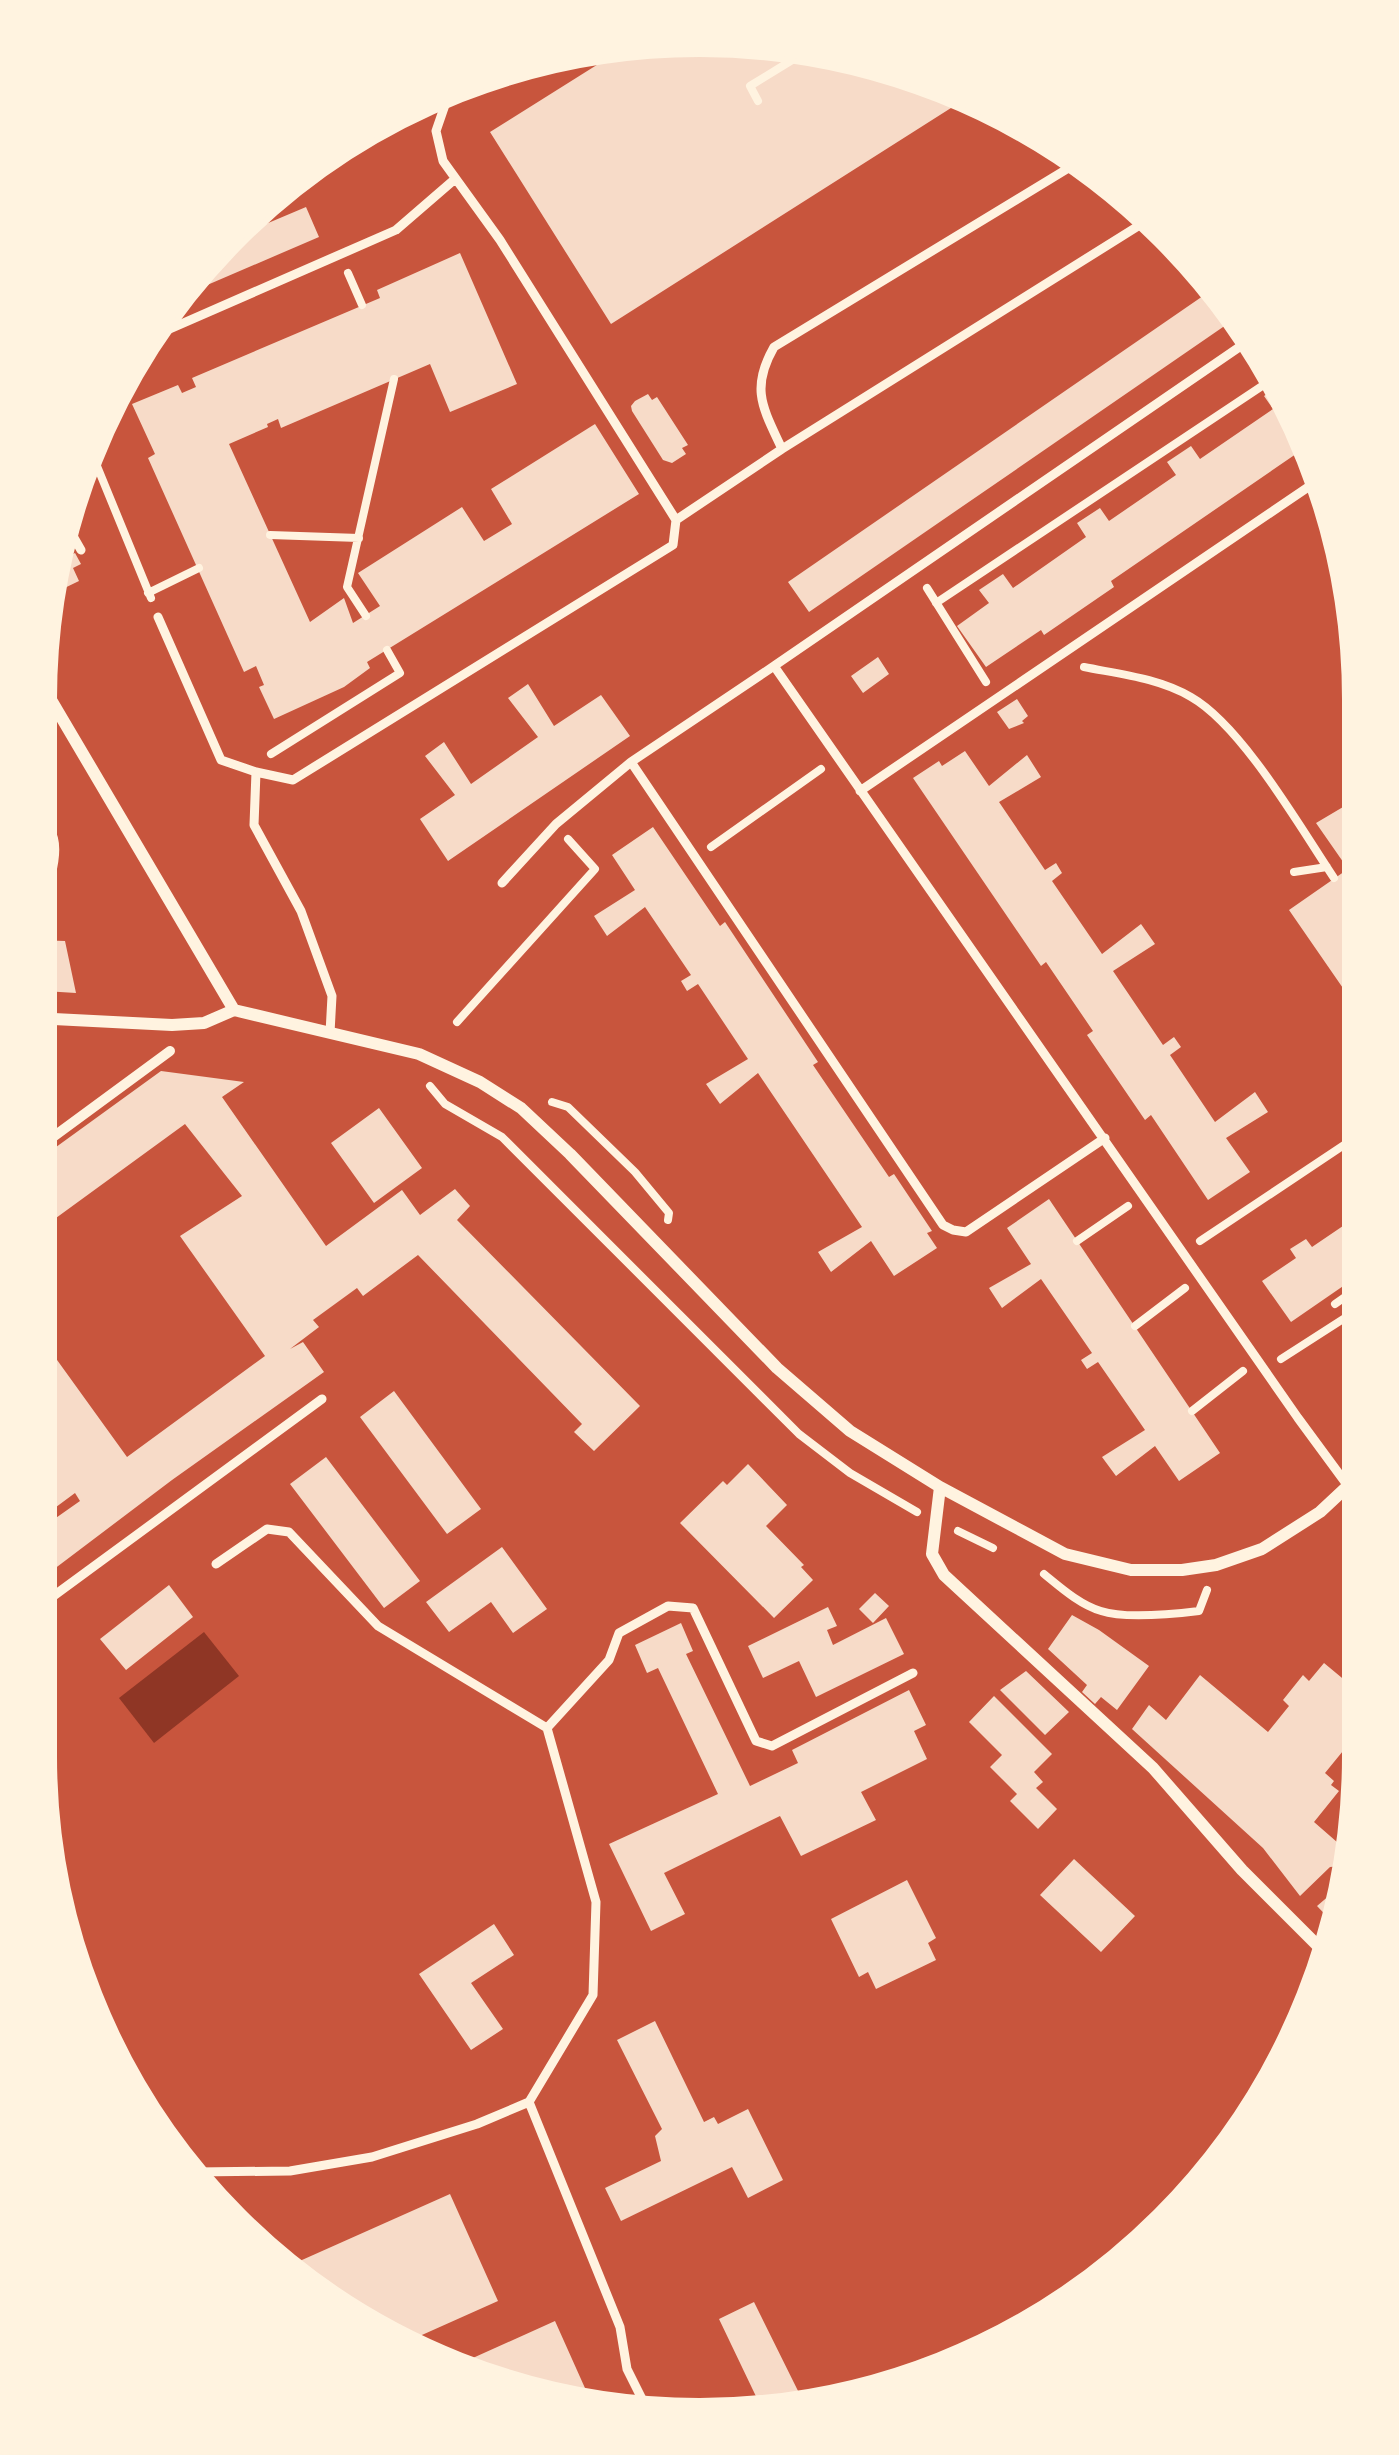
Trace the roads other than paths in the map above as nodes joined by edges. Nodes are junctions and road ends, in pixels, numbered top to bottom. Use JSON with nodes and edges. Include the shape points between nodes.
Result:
{"nodes":[{"id":1,"x":444,"y":107,"type":"edge"},
{"id":2,"x":1067,"y":169,"type":"edge"},
{"id":3,"x":455,"y":179,"type":"junction"},
{"id":4,"x":1138,"y":226,"type":"edge"},
{"id":5,"x":172,"y":328,"type":"edge"},
{"id":6,"x":1240,"y":347,"type":"edge"},
{"id":7,"x":782,"y":448,"type":"junction"},
{"id":8,"x":1309,"y":487,"type":"edge"},
{"id":9,"x":676,"y":520,"type":"junction"},
{"id":10,"x":74,"y":539,"type":"edge"},
{"id":11,"x":81,"y":550,"type":"dead end"},
{"id":12,"x":158,"y":617,"type":"road end"},
{"id":13,"x":774,"y":666,"type":"junction"},
{"id":14,"x":54,"y":704,"type":"edge"},
{"id":15,"x":631,"y":762,"type":"junction"},
{"id":16,"x":256,"y":772,"type":"junction"},
{"id":17,"x":860,"y":791,"type":"junction"},
{"id":18,"x":502,"y":883,"type":"dead end"},
{"id":19,"x":234,"y":1010,"type":"junction"},
{"id":20,"x":54,"y":1019,"type":"edge"},
{"id":21,"x":330,"y":1033,"type":"junction"},
{"id":22,"x":170,"y":1051,"type":"dead end"},
{"id":23,"x":54,"y":1136,"type":"edge"},
{"id":24,"x":1105,"y":1138,"type":"junction"},
{"id":25,"x":322,"y":1399,"type":"dead end"},
{"id":26,"x":1345,"y":1482,"type":"edge"},
{"id":27,"x":940,"y":1487,"type":"junction"},
{"id":28,"x":1345,"y":1489,"type":"edge"},
{"id":29,"x":216,"y":1564,"type":"dead end"},
{"id":30,"x":54,"y":1596,"type":"edge"},
{"id":31,"x":913,"y":1672,"type":"dead end"},
{"id":32,"x":547,"y":1728,"type":"junction"},
{"id":33,"x":1317,"y":1945,"type":"edge"},
{"id":34,"x":529,"y":2102,"type":"junction"},
{"id":35,"x":207,"y":2172,"type":"edge"},
{"id":36,"x":642,"y":2398,"type":"edge"}],
"edges":[{"from":1,"to":3,"type":"lane","via":[[436,131]]},
{"from":2,"to":7,"type":"lane","via":[[774,347],[759,392]]},
{"from":3,"to":5,"type":"lane","via":[[396,230]]},
{"from":3,"to":9,"type":"lane"},
{"from":4,"to":7,"type":"lane"},
{"from":6,"to":13,"type":"lane"},
{"from":7,"to":9,"type":"lane"},
{"from":8,"to":17,"type":"lane"},
{"from":9,"to":16,"type":"lane","via":[[673,545],[292,780]]},
{"from":10,"to":11,"type":"lane"},
{"from":12,"to":16,"type":"lane","via":[[221,760]]},
{"from":13,"to":15,"type":"lane"},
{"from":13,"to":17,"type":"lane"},
{"from":14,"to":19,"type":"street"},
{"from":15,"to":18,"type":"lane","via":[[556,824]]},
{"from":15,"to":24,"type":"lane","via":[[943,1225],[966,1232]]},
{"from":16,"to":21,"type":"lane","via":[[254,825],[301,911],[332,996]]},
{"from":17,"to":24,"type":"lane"},
{"from":19,"to":20,"type":"street","via":[[172,1025]]},
{"from":19,"to":21,"type":"street"},
{"from":21,"to":27,"type":"street","via":[[418,1054],[521,1108],[777,1368],[850,1431]]},
{"from":22,"to":23,"type":"street"},
{"from":24,"to":26,"type":"lane"},
{"from":25,"to":30,"type":"lane"},
{"from":27,"to":28,"type":"street","via":[[1065,1554],[1131,1570],[1216,1565],[1262,1549]]},
{"from":27,"to":33,"type":"street","via":[[932,1554],[944,1575],[1153,1768]]},
{"from":29,"to":32,"type":"lane","via":[[267,1528],[289,1532],[378,1626]]},
{"from":31,"to":32,"type":"lane","via":[[772,1746],[756,1741],[693,1608],[668,1606],[619,1633],[609,1660]]},
{"from":32,"to":34,"type":"lane","via":[[596,1902],[593,1995]]},
{"from":34,"to":35,"type":"lane","via":[[372,2157],[290,2171]]},
{"from":34,"to":36,"type":"lane"}]}
